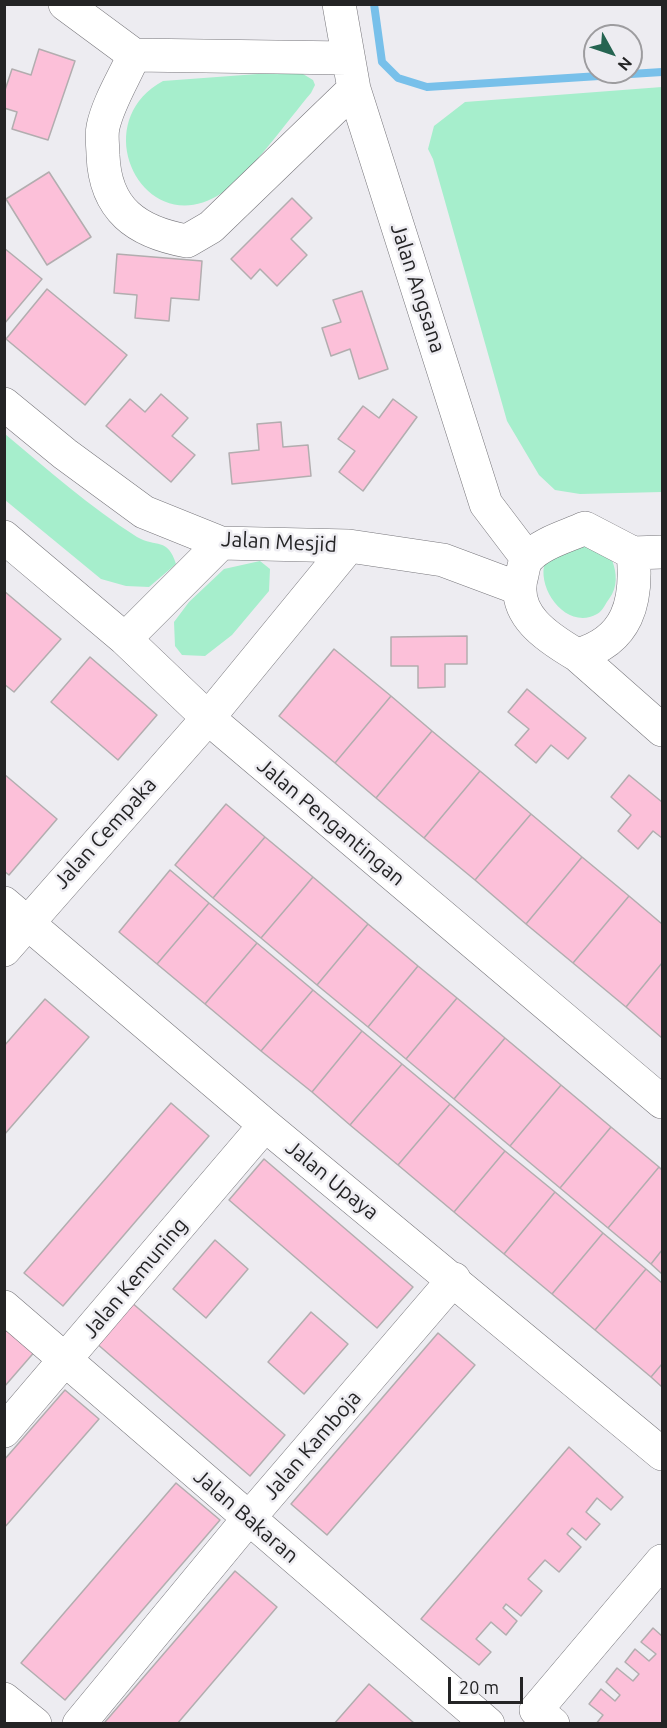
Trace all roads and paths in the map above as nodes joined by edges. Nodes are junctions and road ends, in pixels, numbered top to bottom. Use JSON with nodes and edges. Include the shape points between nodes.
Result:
{"nodes":[{"id":1,"x":65,"y":4,"type":"edge"},
{"id":2,"x":339,"y":4,"type":"edge"},
{"id":3,"x":134,"y":55,"type":"junction"},
{"id":4,"x":347,"y":58,"type":"junction"},
{"id":5,"x":354,"y":89,"type":"junction"},
{"id":6,"x":4,"y":404,"type":"edge"},
{"id":7,"x":4,"y":537,"type":"edge"},
{"id":8,"x":221,"y":543,"type":"junction"},
{"id":9,"x":349,"y":546,"type":"junction"},
{"id":10,"x":648,"y":553,"type":"edge"},
{"id":11,"x":522,"y":573,"type":"junction"},
{"id":12,"x":125,"y":639,"type":"junction"},
{"id":13,"x":577,"y":656,"type":"junction"},
{"id":14,"x":208,"y":718,"type":"junction"},
{"id":15,"x":663,"y":730,"type":"edge"},
{"id":16,"x":16,"y":912,"type":"edge"},
{"id":17,"x":4,"y":950,"type":"edge"},
{"id":18,"x":663,"y":1102,"type":"edge"},
{"id":19,"x":265,"y":1125,"type":"junction"},
{"id":20,"x":454,"y":1279,"type":"junction"},
{"id":21,"x":4,"y":1307,"type":"edge"},
{"id":22,"x":65,"y":1360,"type":"junction"},
{"id":23,"x":4,"y":1431,"type":"edge"},
{"id":24,"x":663,"y":1454,"type":"edge"},
{"id":25,"x":249,"y":1518,"type":"junction"},
{"id":26,"x":663,"y":1561,"type":"edge"},
{"id":27,"x":4,"y":1699,"type":"edge"},
{"id":28,"x":537,"y":1719,"type":"edge"},
{"id":29,"x":34,"y":1724,"type":"edge"},
{"id":30,"x":79,"y":1724,"type":"edge"},
{"id":31,"x":488,"y":1724,"type":"edge"}],
"edges":[{"from":1,"to":3,"type":"street"},
{"from":2,"to":4,"type":"street","name":"Jalan Angsana"},
{"from":3,"to":4,"type":"street"},
{"from":3,"to":5,"type":"street","via":[[103,128],[104,167],[112,198],[132,221],[160,236],[187,241],[211,227]]},
{"from":4,"to":5,"type":"street","name":"Jalan Angsana"},
{"from":5,"to":11,"type":"street","name":"Jalan Angsana","via":[[486,504]]},
{"from":6,"to":8,"type":"street","name":"Jalan Mesjid","via":[[144,512]]},
{"from":7,"to":12,"type":"street","name":"Jalan Pengantingan"},
{"from":8,"to":9,"type":"street","name":"Jalan Mesjid"},
{"from":8,"to":12,"type":"street"},
{"from":9,"to":11,"type":"street","name":"Jalan Mesjid"},
{"from":9,"to":14,"type":"street","name":"Jalan Cempaka"},
{"from":10,"to":11,"type":"street","via":[[585,528],[545,546]]},
{"from":10,"to":13,"type":"street","via":[[625,623],[598,650]]},
{"from":11,"to":13,"type":"street","via":[[526,616]]},
{"from":12,"to":14,"type":"street","name":"Jalan Pengantingan"},
{"from":13,"to":15,"type":"street"},
{"from":14,"to":16,"type":"street","name":"Jalan Cempaka"},
{"from":14,"to":18,"type":"street","name":"Jalan Pengantingan"},
{"from":16,"to":17,"type":"street","name":"Jalan Cempaka"},
{"from":16,"to":19,"type":"street","name":"Jalan Upaya"},
{"from":19,"to":20,"type":"street","name":"Jalan Upaya"},
{"from":19,"to":22,"type":"street","name":"Jalan Kemuning"},
{"from":20,"to":24,"type":"street","name":"Jalan Upaya"},
{"from":20,"to":25,"type":"street","name":"Jalan Kamboja"},
{"from":21,"to":22,"type":"street","name":"Jalan Bakaran"},
{"from":22,"to":23,"type":"street","name":"Jalan Kemuning"},
{"from":22,"to":25,"type":"street","name":"Jalan Bakaran"},
{"from":25,"to":30,"type":"street","name":"Jalan Kamboja"},
{"from":25,"to":31,"type":"street","name":"Jalan Bakaran"},
{"from":26,"to":28,"type":"street"},
{"from":27,"to":29,"type":"street"}]}
